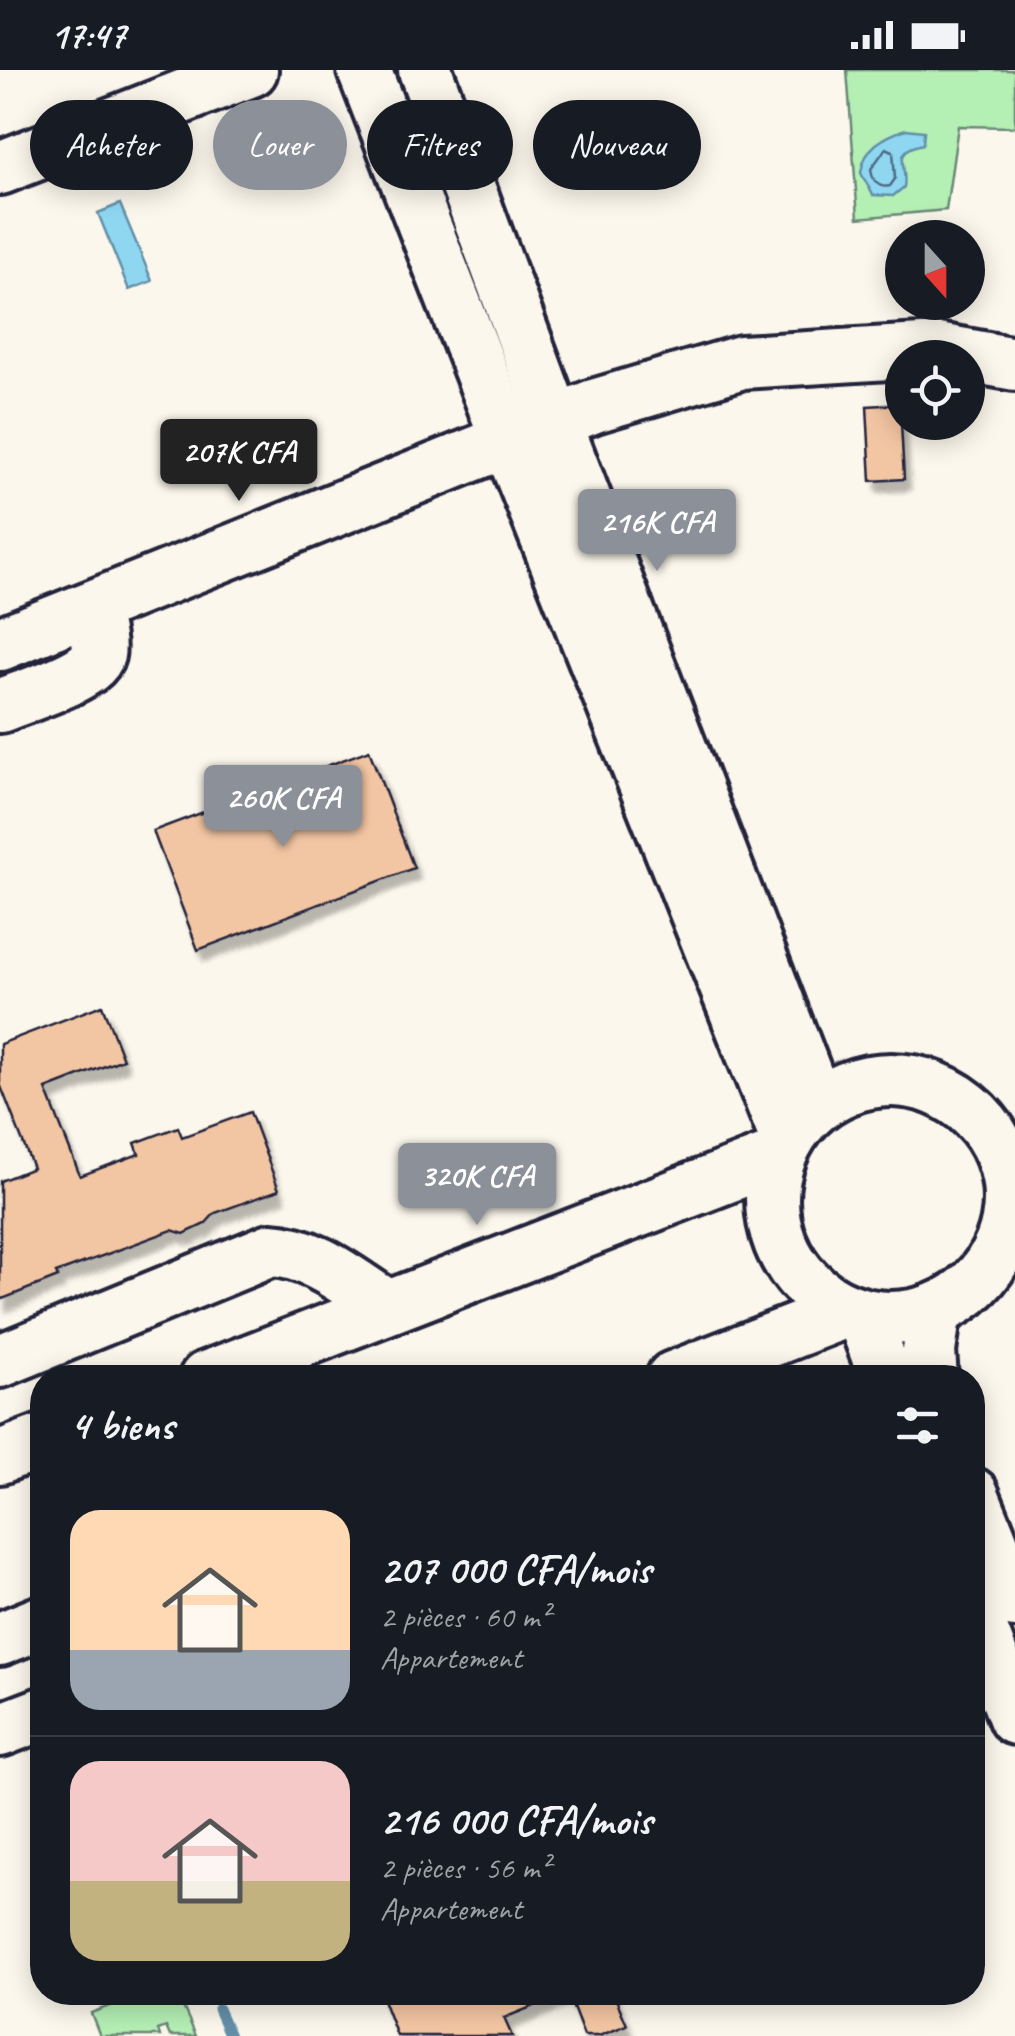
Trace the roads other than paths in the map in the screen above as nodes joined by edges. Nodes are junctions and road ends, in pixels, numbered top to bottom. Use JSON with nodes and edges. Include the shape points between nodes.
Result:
{"nodes":[{"id":1,"x":251,"y":70,"type":"edge"},
{"id":2,"x":364,"y":70,"type":"edge"},
{"id":3,"x":425,"y":70,"type":"edge"},
{"id":4,"x":0,"y":168,"type":"edge"},
{"id":5,"x":1015,"y":364,"type":"edge"},
{"id":6,"x":532,"y":432,"type":"junction"},
{"id":7,"x":92,"y":608,"type":"junction"},
{"id":8,"x":0,"y":644,"type":"edge"},
{"id":9,"x":0,"y":706,"type":"edge"},
{"id":10,"x":795,"y":1133,"type":"junction"},
{"id":11,"x":1008,"y":1155,"type":"edge"},
{"id":12,"x":388,"y":1307,"type":"junction"},
{"id":13,"x":934,"y":1310,"type":"junction"},
{"id":14,"x":854,"y":1313,"type":"junction"},
{"id":15,"x":0,"y":1361,"type":"edge"},
{"id":16,"x":239,"y":1365,"type":"edge"},
{"id":17,"x":709,"y":1365,"type":"edge"},
{"id":18,"x":880,"y":1365,"type":"edge"},
{"id":19,"x":930,"y":1365,"type":"edge"},
{"id":20,"x":30,"y":1446,"type":"edge"},
{"id":21,"x":0,"y":1457,"type":"edge"},
{"id":22,"x":985,"y":1526,"type":"edge"},
{"id":23,"x":1015,"y":1600,"type":"edge"},
{"id":24,"x":30,"y":1627,"type":"edge"},
{"id":25,"x":0,"y":1639,"type":"edge"},
{"id":26,"x":985,"y":1640,"type":"edge"},
{"id":27,"x":1015,"y":1718,"type":"edge"},
{"id":28,"x":30,"y":1719,"type":"edge"},
{"id":29,"x":0,"y":1730,"type":"edge"}],
"edges":[{"from":1,"to":4,"type":"street"},
{"from":2,"to":6,"type":"street"},
{"from":3,"to":6,"type":"street"},
{"from":5,"to":6,"type":"street","via":[[938,350],[742,362],[594,406]]},
{"from":6,"to":7,"type":"street"},
{"from":6,"to":10,"type":"street"},
{"from":7,"to":8,"type":"street"},
{"from":7,"to":9,"type":"street","via":[[96,662]]},
{"from":10,"to":11,"type":"street","via":[[846,1088],[912,1081],[972,1110]]},
{"from":10,"to":12,"type":"street"},
{"from":10,"to":14,"type":"street","via":[[771,1192],[774,1230],[789,1264],[814,1291]]},
{"from":11,"to":13,"type":"street","via":[[1010,1212],[1003,1243],[963,1294]]},
{"from":12,"to":15,"type":"street","via":[[308,1256],[271,1250]]},
{"from":12,"to":16,"type":"street"},
{"from":13,"to":14,"type":"street","via":[[899,1319]]},
{"from":13,"to":19,"type":"street"},
{"from":14,"to":17,"type":"street"},
{"from":14,"to":18,"type":"street"},
{"from":20,"to":21,"type":"street"},
{"from":22,"to":23,"type":"street"},
{"from":24,"to":25,"type":"street"},
{"from":26,"to":27,"type":"street"},
{"from":28,"to":29,"type":"street"}]}
